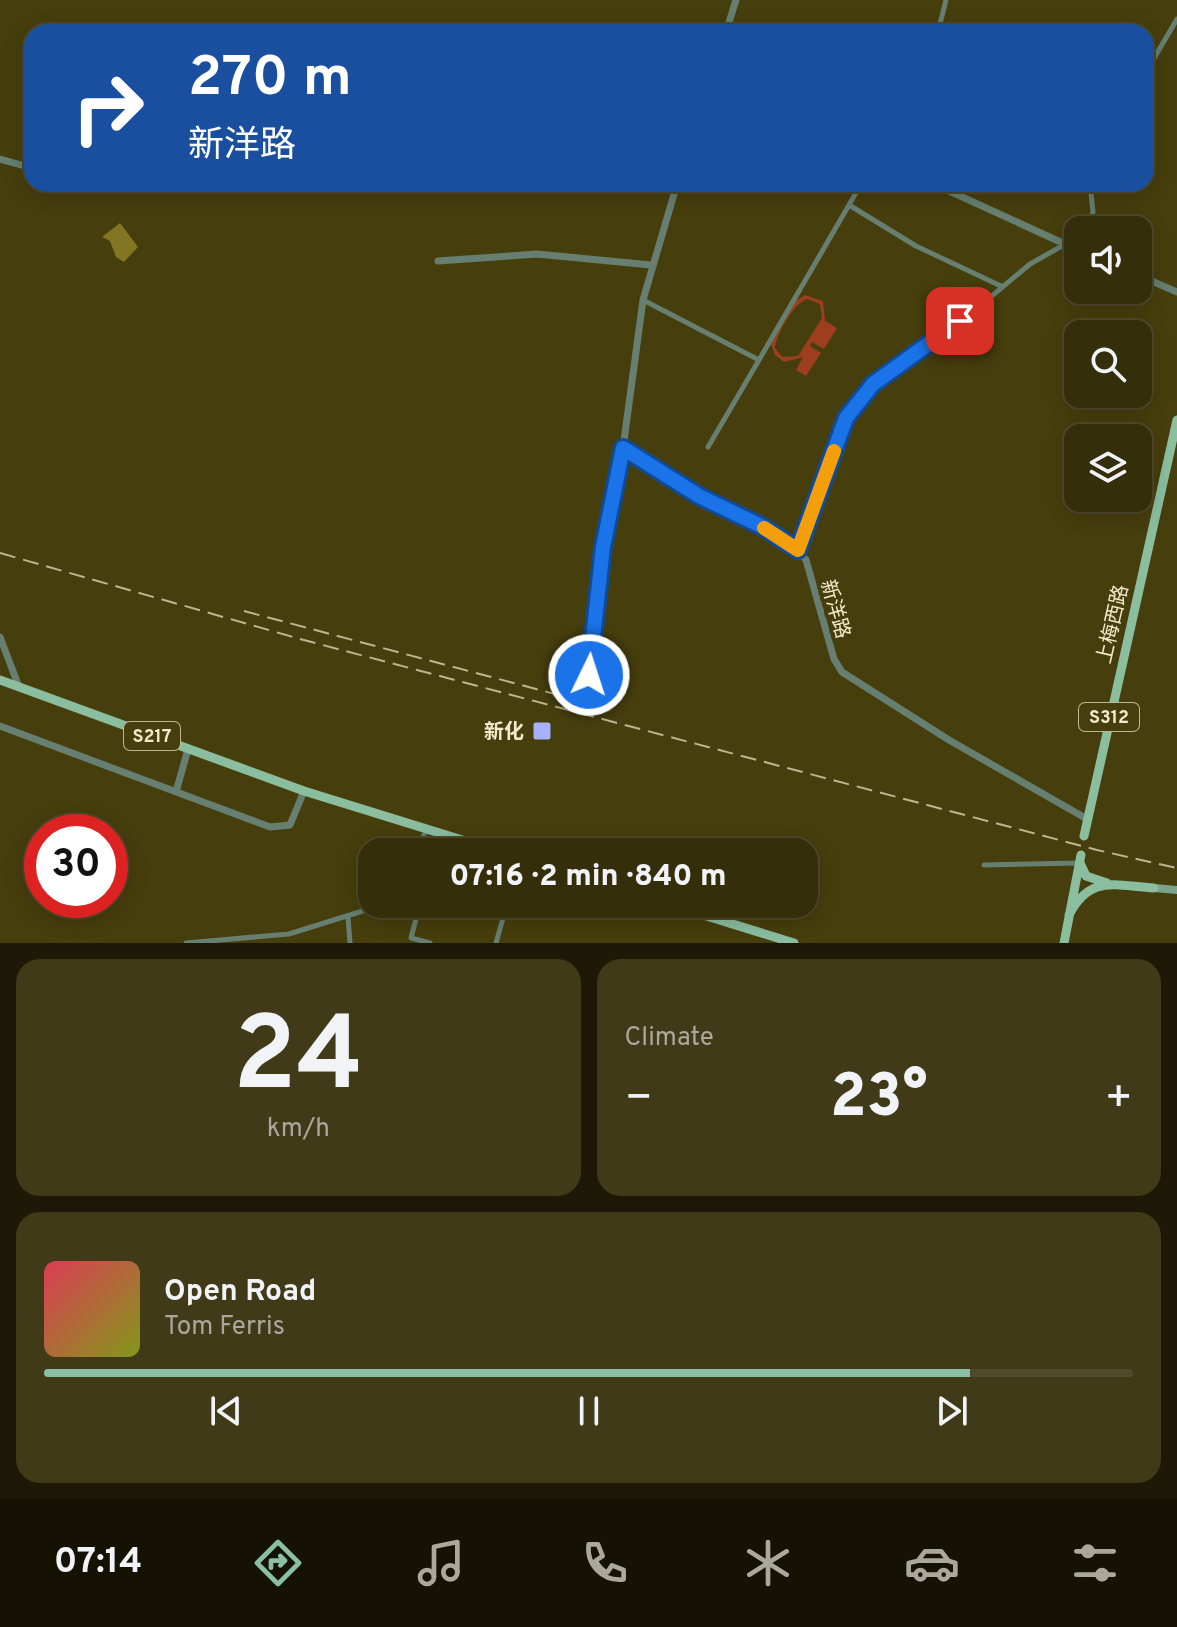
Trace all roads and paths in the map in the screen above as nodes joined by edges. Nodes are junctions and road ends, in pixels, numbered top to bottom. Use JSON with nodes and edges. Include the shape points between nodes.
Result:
{"nodes":[{"id":1,"x":736,"y":0,"type":"edge"},
{"id":2,"x":946,"y":0,"type":"edge"},
{"id":3,"x":1177,"y":19,"type":"edge"},
{"id":4,"x":728,"y":24,"type":"edge"},
{"id":5,"x":940,"y":24,"type":"edge"},
{"id":6,"x":1154,"y":58,"type":"edge"},
{"id":7,"x":0,"y":159,"type":"edge"},
{"id":8,"x":24,"y":166,"type":"edge"},
{"id":9,"x":674,"y":192,"type":"edge"},
{"id":10,"x":856,"y":192,"type":"edge"},
{"id":11,"x":951,"y":192,"type":"edge"},
{"id":12,"x":1091,"y":192,"type":"edge"},
{"id":13,"x":849,"y":205,"type":"junction"},
{"id":14,"x":1091,"y":216,"type":"edge"},
{"id":15,"x":1064,"y":244,"type":"edge"},
{"id":16,"x":1064,"y":246,"type":"edge"},
{"id":17,"x":438,"y":261,"type":"dead end"},
{"id":18,"x":651,"y":265,"type":"junction"},
{"id":19,"x":1152,"y":281,"type":"edge"},
{"id":20,"x":1001,"y":286,"type":"junction"},
{"id":21,"x":1177,"y":292,"type":"edge"},
{"id":22,"x":643,"y":300,"type":"junction"},
{"id":23,"x":759,"y":360,"type":"junction"},
{"id":24,"x":1177,"y":420,"type":"edge"},
{"id":25,"x":708,"y":447,"type":"dead end"},
{"id":26,"x":623,"y":448,"type":"junction"},
{"id":27,"x":798,"y":550,"type":"junction"},
{"id":28,"x":0,"y":637,"type":"edge"},
{"id":29,"x":0,"y":680,"type":"edge"},
{"id":30,"x":19,"y":687,"type":"junction"},
{"id":31,"x":617,"y":689,"type":"dead end"},
{"id":32,"x":0,"y":726,"type":"edge"},
{"id":33,"x":188,"y":749,"type":"junction"},
{"id":34,"x":304,"y":791,"type":"junction"},
{"id":35,"x":176,"y":792,"type":"junction"},
{"id":36,"x":1087,"y":819,"type":"junction"},
{"id":37,"x":426,"y":829,"type":"junction"},
{"id":38,"x":438,"y":833,"type":"junction"},
{"id":39,"x":1084,"y":836,"type":"dead end"},
{"id":40,"x":422,"y":838,"type":"edge"},
{"id":41,"x":437,"y":838,"type":"edge"},
{"id":42,"x":455,"y":838,"type":"edge"},
{"id":43,"x":1081,"y":859,"type":"junction"},
{"id":44,"x":984,"y":865,"type":"dead end"},
{"id":45,"x":1154,"y":888,"type":"junction"},
{"id":46,"x":1177,"y":890,"type":"edge"},
{"id":47,"x":358,"y":913,"type":"edge"},
{"id":48,"x":1069,"y":915,"type":"junction"},
{"id":49,"x":348,"y":917,"type":"junction"},
{"id":50,"x":416,"y":918,"type":"edge"},
{"id":51,"x":503,"y":918,"type":"edge"},
{"id":52,"x":713,"y":918,"type":"edge"},
{"id":53,"x":186,"y":943,"type":"edge"},
{"id":54,"x":350,"y":943,"type":"edge"},
{"id":55,"x":430,"y":943,"type":"edge"},
{"id":56,"x":496,"y":943,"type":"edge"},
{"id":57,"x":794,"y":943,"type":"edge"},
{"id":58,"x":1064,"y":943,"type":"edge"}],
"edges":[{"from":1,"to":4,"type":"street"},
{"from":2,"to":5,"type":"street"},
{"from":3,"to":6,"type":"street"},
{"from":7,"to":8,"type":"street"},
{"from":9,"to":18,"type":"street"},
{"from":10,"to":13,"type":"street"},
{"from":11,"to":15,"type":"street"},
{"from":12,"to":14,"type":"street"},
{"from":13,"to":20,"type":"street","via":[[916,246]]},
{"from":13,"to":23,"type":"street"},
{"from":16,"to":20,"type":"street"},
{"from":17,"to":18,"type":"street","via":[[537,254]]},
{"from":18,"to":22,"type":"street"},
{"from":19,"to":21,"type":"street"},
{"from":20,"to":27,"type":"street","via":[[943,337],[873,384],[846,418]]},
{"from":22,"to":23,"type":"street"},
{"from":22,"to":26,"type":"street"},
{"from":23,"to":25,"type":"street"},
{"from":24,"to":36,"type":"main road","name":"上梅西路","number":"S312"},
{"from":26,"to":27,"type":"street"},
{"from":26,"to":31,"type":"street","via":[[603,547],[588,669],[595,682]]},
{"from":27,"to":36,"type":"street","name":"新洋路","via":[[806,560],[842,672]]},
{"from":28,"to":30,"type":"street"},
{"from":29,"to":30,"type":"main road","number":"S217"},
{"from":30,"to":33,"type":"main road","number":"S217"},
{"from":32,"to":35,"type":"street"},
{"from":33,"to":34,"type":"main road","number":"S217"},
{"from":33,"to":35,"type":"street"},
{"from":34,"to":35,"type":"street","via":[[290,825],[270,827]]},
{"from":34,"to":37,"type":"main road","number":"S217"},
{"from":36,"to":39,"type":"main road","name":"上梅西路","number":"S312"},
{"from":37,"to":38,"type":"main road","number":"S217"},
{"from":37,"to":40,"type":"street"},
{"from":38,"to":41,"type":"street"},
{"from":38,"to":42,"type":"main road","number":"S217"},
{"from":43,"to":44,"type":"street"},
{"from":43,"to":45,"type":"main road","via":[[1086,876],[1101,882]]},
{"from":43,"to":48,"type":"main road"},
{"from":45,"to":46,"type":"main road"},
{"from":45,"to":48,"type":"main road","via":[[1093,887],[1079,895]]},
{"from":47,"to":49,"type":"street"},
{"from":48,"to":58,"type":"main road"},
{"from":49,"to":53,"type":"street","via":[[289,934]]},
{"from":49,"to":54,"type":"street"},
{"from":50,"to":55,"type":"street","via":[[411,938]]},
{"from":51,"to":56,"type":"street"},
{"from":52,"to":57,"type":"main road"}]}
